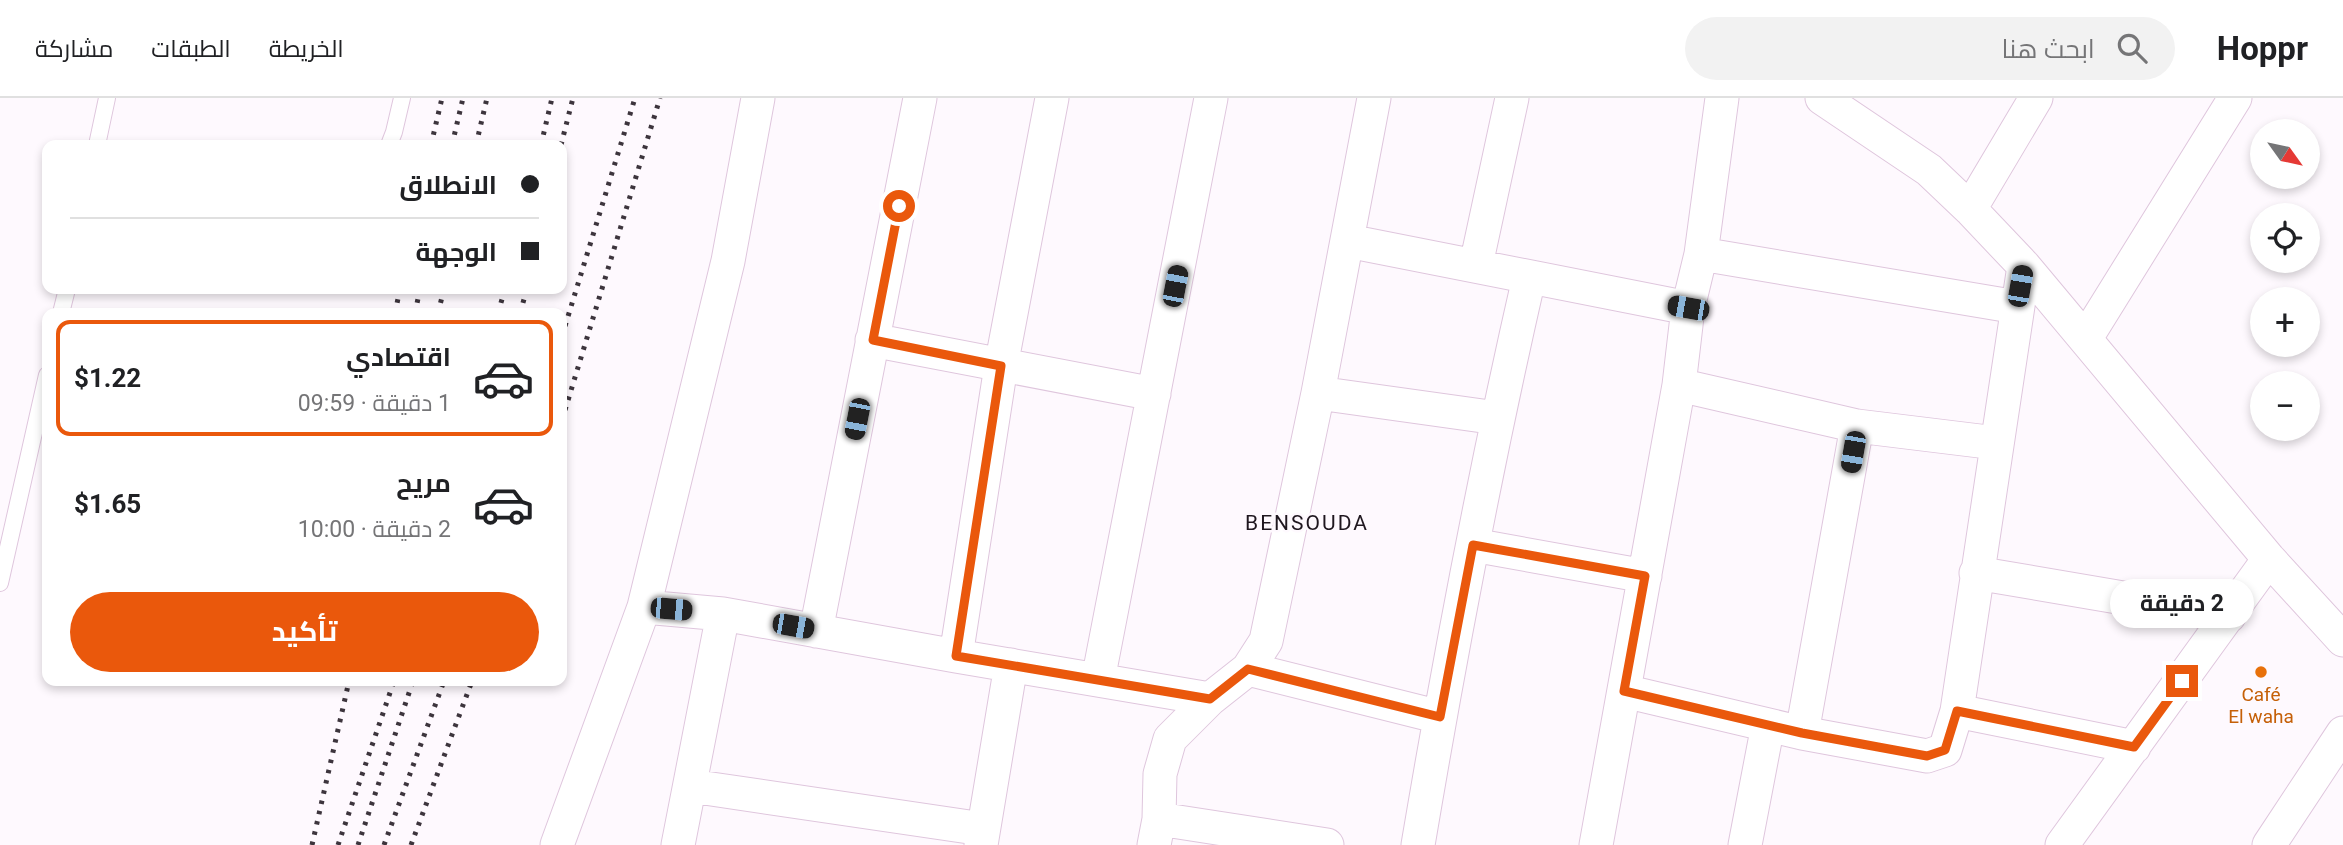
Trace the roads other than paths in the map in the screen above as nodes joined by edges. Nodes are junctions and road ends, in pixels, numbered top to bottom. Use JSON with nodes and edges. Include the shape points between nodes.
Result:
{"nodes":[{"id":1,"x":107,"y":98,"type":"edge"},
{"id":2,"x":402,"y":98,"type":"edge"},
{"id":3,"x":758,"y":98,"type":"edge"},
{"id":4,"x":920,"y":98,"type":"edge"},
{"id":5,"x":1052,"y":98,"type":"edge"},
{"id":6,"x":1211,"y":98,"type":"edge"},
{"id":7,"x":1374,"y":98,"type":"edge"},
{"id":8,"x":1512,"y":98,"type":"edge"},
{"id":9,"x":1722,"y":98,"type":"edge"},
{"id":10,"x":1822,"y":98,"type":"edge"},
{"id":11,"x":2036,"y":98,"type":"edge"},
{"id":12,"x":2235,"y":98,"type":"edge"},
{"id":13,"x":98,"y":140,"type":"edge"},
{"id":14,"x":390,"y":140,"type":"edge"},
{"id":15,"x":1970,"y":209,"type":"junction"},
{"id":16,"x":1348,"y":241,"type":"junction"},
{"id":17,"x":1701,"y":254,"type":"junction"},
{"id":18,"x":1476,"y":265,"type":"junction"},
{"id":19,"x":2024,"y":266,"type":"junction"},
{"id":20,"x":1529,"y":278,"type":"junction"},
{"id":21,"x":2017,"y":307,"type":"junction"},
{"id":22,"x":1688,"y":308,"type":"junction"},
{"id":23,"x":2086,"y":338,"type":"junction"},
{"id":24,"x":873,"y":340,"type":"junction"},
{"id":25,"x":1001,"y":366,"type":"junction"},
{"id":26,"x":1679,"y":385,"type":"junction"},
{"id":27,"x":1318,"y":393,"type":"junction"},
{"id":28,"x":1154,"y":394,"type":"junction"},
{"id":29,"x":42,"y":397,"type":"edge"},
{"id":30,"x":1497,"y":418,"type":"junction"},
{"id":31,"x":1857,"y":426,"type":"junction"},
{"id":32,"x":1996,"y":443,"type":"junction"},
{"id":33,"x":1473,"y":545,"type":"junction"},
{"id":34,"x":2269,"y":559,"type":"junction"},
{"id":35,"x":1976,"y":573,"type":"junction"},
{"id":36,"x":1645,"y":576,"type":"junction"},
{"id":37,"x":0,"y":583,"type":"edge"},
{"id":38,"x":644,"y":607,"type":"junction"},
{"id":39,"x":723,"y":614,"type":"junction"},
{"id":40,"x":2230,"y":616,"type":"junction"},
{"id":41,"x":816,"y":631,"type":"junction"},
{"id":42,"x":2343,"y":640,"type":"edge"},
{"id":43,"x":956,"y":656,"type":"junction"},
{"id":44,"x":1011,"y":665,"type":"junction"},
{"id":45,"x":1248,"y":669,"type":"junction"},
{"id":46,"x":1098,"y":680,"type":"junction"},
{"id":47,"x":1624,"y":691,"type":"junction"},
{"id":48,"x":1210,"y":699,"type":"junction"},
{"id":49,"x":1957,"y":711,"type":"junction"},
{"id":50,"x":1440,"y":717,"type":"junction"},
{"id":51,"x":1768,"y":724,"type":"junction"},
{"id":52,"x":1802,"y":733,"type":"junction"},
{"id":53,"x":2343,"y":733,"type":"edge"},
{"id":54,"x":2134,"y":747,"type":"junction"},
{"id":55,"x":691,"y":786,"type":"junction"},
{"id":56,"x":1156,"y":832,"type":"edge"},
{"id":57,"x":982,"y":837,"type":"edge"},
{"id":58,"x":557,"y":845,"type":"edge"},
{"id":59,"x":678,"y":845,"type":"edge"},
{"id":60,"x":1327,"y":845,"type":"edge"},
{"id":61,"x":1418,"y":845,"type":"edge"},
{"id":62,"x":1596,"y":845,"type":"edge"},
{"id":63,"x":1745,"y":845,"type":"edge"},
{"id":64,"x":2062,"y":845,"type":"edge"},
{"id":65,"x":2269,"y":845,"type":"edge"}],
"edges":[{"from":1,"to":13,"type":"lane"},
{"from":2,"to":14,"type":"lane"},
{"from":3,"to":38,"type":"street","via":[[728,261]]},
{"from":4,"to":24,"type":"street"},
{"from":5,"to":25,"type":"street"},
{"from":6,"to":28,"type":"street"},
{"from":7,"to":16,"type":"street"},
{"from":8,"to":18,"type":"street"},
{"from":9,"to":17,"type":"street"},
{"from":10,"to":15,"type":"street","via":[[1929,170]]},
{"from":11,"to":15,"type":"street"},
{"from":12,"to":23,"type":"street"},
{"from":15,"to":19,"type":"street"},
{"from":16,"to":18,"type":"street"},
{"from":16,"to":27,"type":"street"},
{"from":17,"to":21,"type":"street"},
{"from":17,"to":22,"type":"street"},
{"from":18,"to":20,"type":"street"},
{"from":19,"to":21,"type":"street"},
{"from":19,"to":23,"type":"street"},
{"from":20,"to":22,"type":"street"},
{"from":20,"to":30,"type":"street"},
{"from":21,"to":32,"type":"street"},
{"from":22,"to":26,"type":"street"},
{"from":23,"to":34,"type":"street"},
{"from":24,"to":25,"type":"street"},
{"from":24,"to":41,"type":"street"},
{"from":25,"to":28,"type":"street"},
{"from":25,"to":43,"type":"street"},
{"from":26,"to":31,"type":"street"},
{"from":26,"to":36,"type":"street"},
{"from":27,"to":30,"type":"street"},
{"from":27,"to":45,"type":"street","via":[[1266,641]]},
{"from":28,"to":46,"type":"street"},
{"from":29,"to":37,"type":"lane"},
{"from":30,"to":33,"type":"street"},
{"from":31,"to":32,"type":"street"},
{"from":31,"to":52,"type":"street"},
{"from":32,"to":35,"type":"street"},
{"from":33,"to":36,"type":"street"},
{"from":33,"to":50,"type":"street"},
{"from":34,"to":40,"type":"street"},
{"from":34,"to":42,"type":"street"},
{"from":35,"to":40,"type":"street"},
{"from":35,"to":49,"type":"street"},
{"from":36,"to":47,"type":"street"},
{"from":38,"to":39,"type":"street"},
{"from":38,"to":58,"type":"street"},
{"from":39,"to":41,"type":"street"},
{"from":39,"to":55,"type":"street"},
{"from":40,"to":54,"type":"street"},
{"from":41,"to":43,"type":"street"},
{"from":43,"to":44,"type":"street"},
{"from":44,"to":46,"type":"street"},
{"from":44,"to":57,"type":"street"},
{"from":45,"to":48,"type":"street"},
{"from":45,"to":50,"type":"street"},
{"from":46,"to":48,"type":"street"},
{"from":47,"to":51,"type":"street"},
{"from":47,"to":62,"type":"street"},
{"from":48,"to":56,"type":"street","via":[[1170,739],[1160,774]]},
{"from":49,"to":52,"type":"street","via":[[1945,750],[1927,756]]},
{"from":49,"to":54,"type":"street"},
{"from":50,"to":61,"type":"street"},
{"from":51,"to":52,"type":"street"},
{"from":51,"to":63,"type":"street"},
{"from":53,"to":65,"type":"street"},
{"from":54,"to":64,"type":"street"},
{"from":55,"to":57,"type":"street"},
{"from":55,"to":59,"type":"street"},
{"from":56,"to":60,"type":"street"}]}
